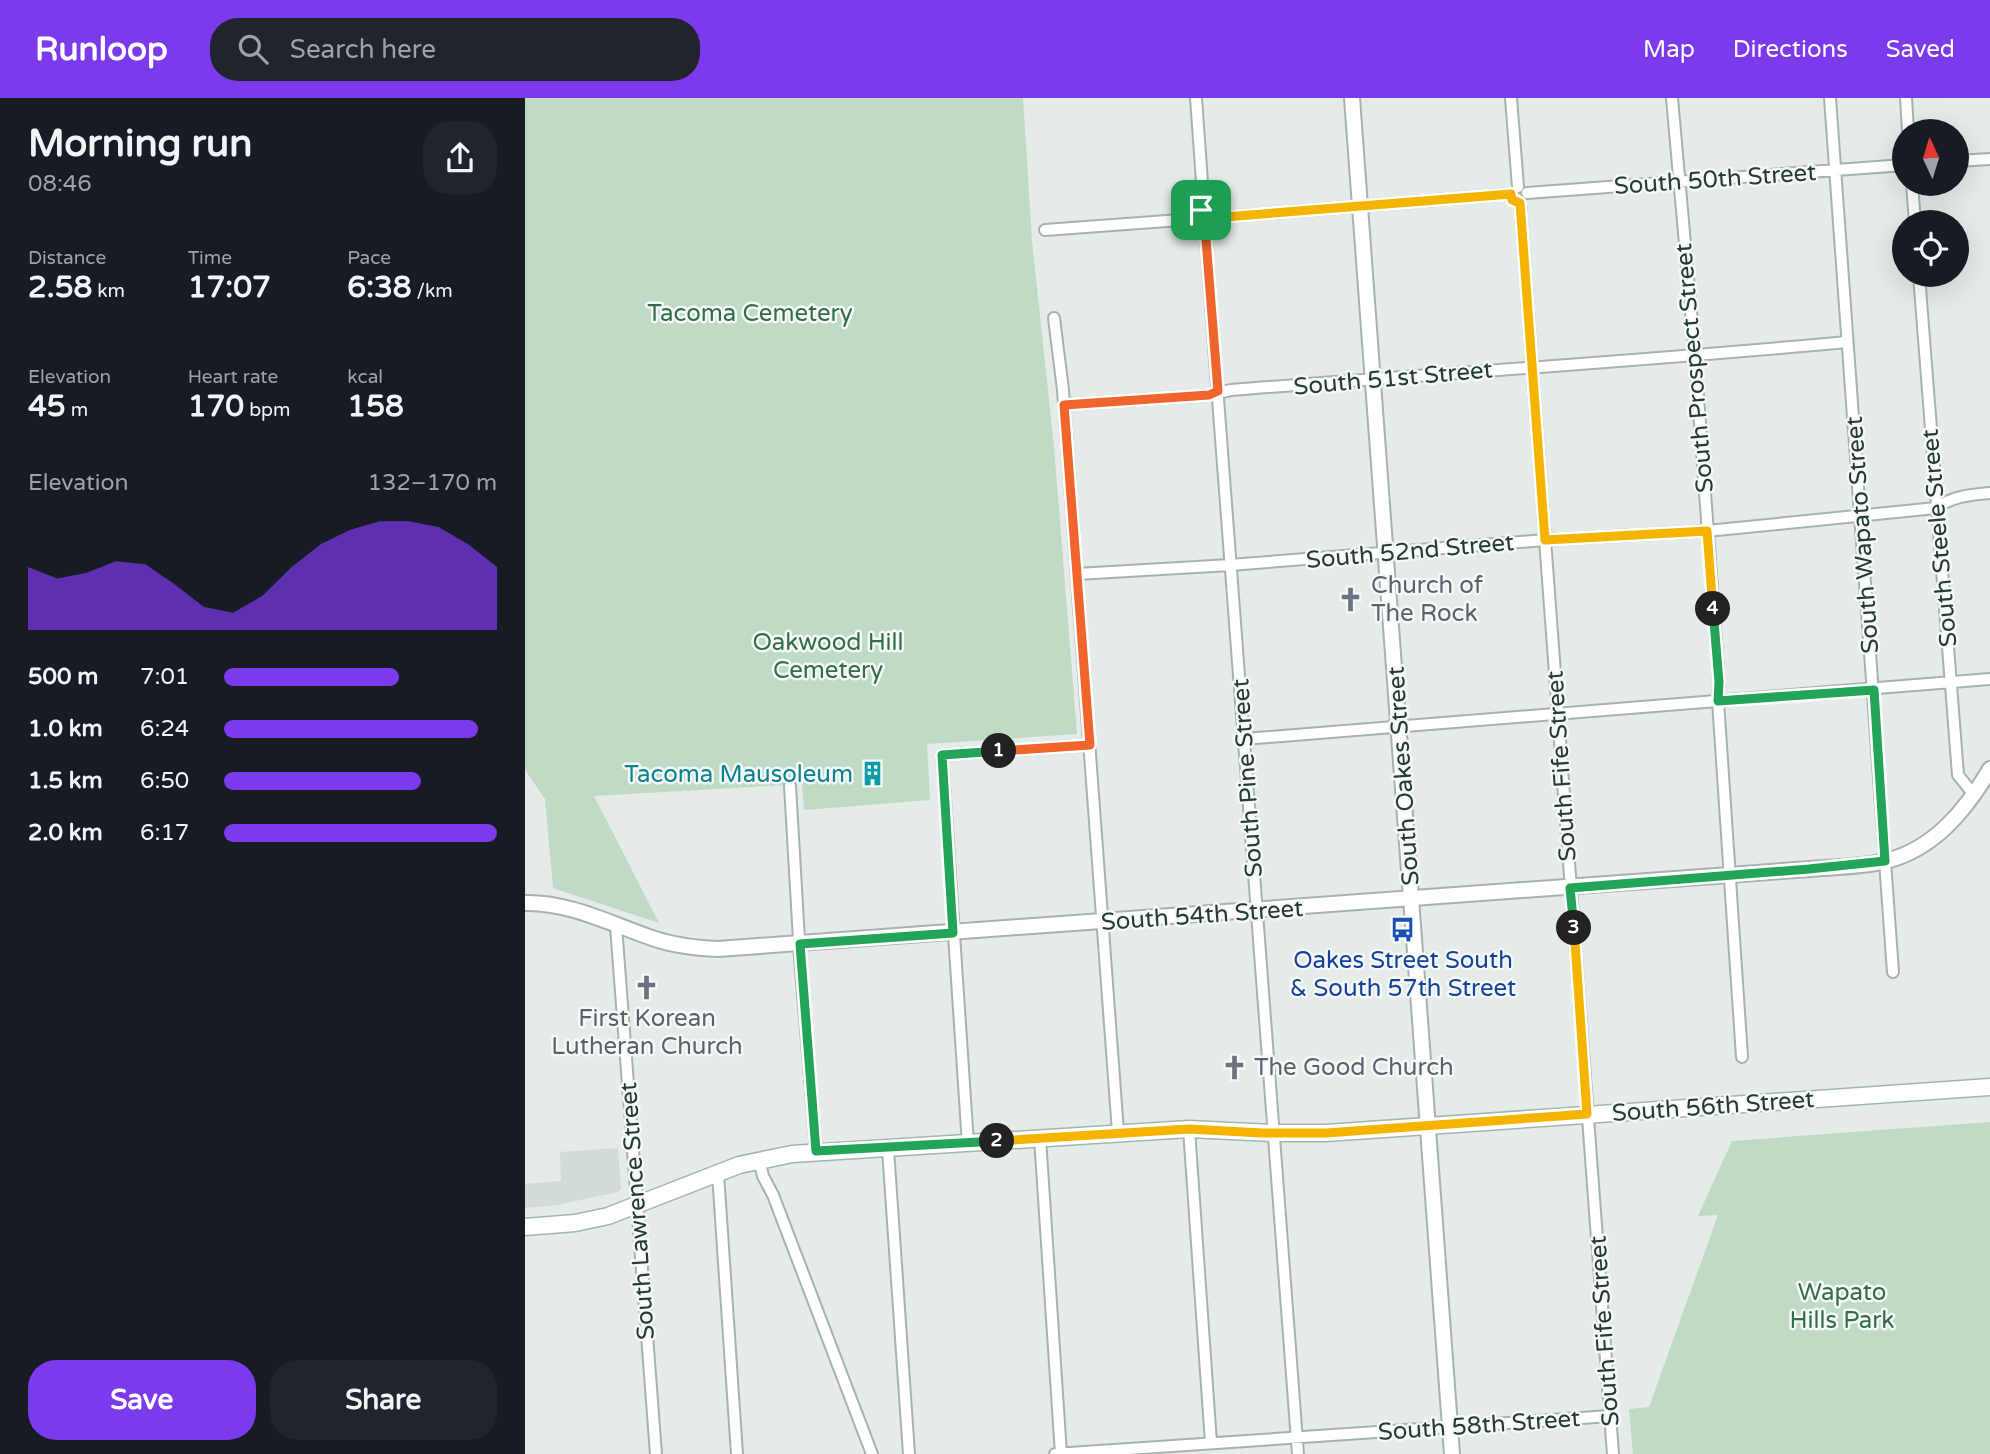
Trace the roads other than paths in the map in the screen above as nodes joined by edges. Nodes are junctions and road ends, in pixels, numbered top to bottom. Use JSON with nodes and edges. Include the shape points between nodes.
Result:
{"nodes":[{"id":1,"x":1196,"y":98,"type":"edge"},
{"id":2,"x":1352,"y":98,"type":"edge"},
{"id":3,"x":1511,"y":98,"type":"edge"},
{"id":4,"x":1672,"y":98,"type":"edge"},
{"id":5,"x":1830,"y":98,"type":"edge"},
{"id":6,"x":1906,"y":98,"type":"edge"},
{"id":7,"x":1907,"y":119,"type":"edge"},
{"id":8,"x":1990,"y":159,"type":"edge"},
{"id":9,"x":1969,"y":160,"type":"edge"},
{"id":10,"x":1892,"y":166,"type":"edge"},
{"id":11,"x":1835,"y":170,"type":"junction"},
{"id":12,"x":1679,"y":183,"type":"junction"},
{"id":13,"x":1519,"y":191,"type":"junction"},
{"id":14,"x":1360,"y":206,"type":"junction"},
{"id":15,"x":1207,"y":218,"type":"junction"},
{"id":16,"x":1045,"y":230,"type":"dead end"},
{"id":17,"x":1920,"y":287,"type":"edge"},
{"id":18,"x":1054,"y":318,"type":"dead end"},
{"id":19,"x":1847,"y":342,"type":"junction"},
{"id":20,"x":1695,"y":356,"type":"junction"},
{"id":21,"x":1532,"y":367,"type":"junction"},
{"id":22,"x":1374,"y":379,"type":"junction"},
{"id":23,"x":1218,"y":391,"type":"junction"},
{"id":24,"x":1064,"y":405,"type":"junction"},
{"id":25,"x":1990,"y":493,"type":"edge"},
{"id":26,"x":1936,"y":509,"type":"junction"},
{"id":27,"x":1862,"y":516,"type":"junction"},
{"id":28,"x":1707,"y":531,"type":"junction"},
{"id":29,"x":1545,"y":540,"type":"junction"},
{"id":30,"x":1386,"y":553,"type":"junction"},
{"id":31,"x":1230,"y":565,"type":"junction"},
{"id":32,"x":1077,"y":574,"type":"junction"},
{"id":33,"x":1990,"y":679,"type":"edge"},
{"id":34,"x":1951,"y":684,"type":"junction"},
{"id":35,"x":1874,"y":690,"type":"junction"},
{"id":36,"x":1718,"y":701,"type":"junction"},
{"id":37,"x":1558,"y":714,"type":"junction"},
{"id":38,"x":1400,"y":726,"type":"junction"},
{"id":39,"x":1244,"y":738,"type":"junction"},
{"id":40,"x":1090,"y":745,"type":"junction"},
{"id":41,"x":1990,"y":769,"type":"edge"},
{"id":42,"x":790,"y":786,"type":"dead end"},
{"id":43,"x":1974,"y":795,"type":"junction"},
{"id":44,"x":1885,"y":861,"type":"junction"},
{"id":45,"x":1731,"y":876,"type":"junction"},
{"id":46,"x":1570,"y":888,"type":"junction"},
{"id":47,"x":1412,"y":899,"type":"junction"},
{"id":48,"x":525,"y":903,"type":"edge"},
{"id":49,"x":1257,"y":911,"type":"junction"},
{"id":50,"x":1103,"y":922,"type":"junction"},
{"id":51,"x":616,"y":926,"type":"junction"},
{"id":52,"x":953,"y":933,"type":"junction"},
{"id":53,"x":800,"y":944,"type":"junction"},
{"id":54,"x":1893,"y":972,"type":"dead end"},
{"id":55,"x":1742,"y":1057,"type":"dead end"},
{"id":56,"x":1990,"y":1087,"type":"edge"},
{"id":57,"x":1587,"y":1114,"type":"junction"},
{"id":58,"x":1429,"y":1125,"type":"junction"},
{"id":59,"x":1189,"y":1129,"type":"junction"},
{"id":60,"x":1118,"y":1132,"type":"junction"},
{"id":61,"x":1274,"y":1133,"type":"junction"},
{"id":62,"x":1040,"y":1138,"type":"junction"},
{"id":63,"x":968,"y":1144,"type":"junction"},
{"id":64,"x":888,"y":1149,"type":"junction"},
{"id":65,"x":816,"y":1151,"type":"junction"},
{"id":66,"x":759,"y":1160,"type":"junction"},
{"id":67,"x":718,"y":1174,"type":"junction"},
{"id":68,"x":636,"y":1205,"type":"junction"},
{"id":69,"x":525,"y":1227,"type":"edge"},
{"id":70,"x":1610,"y":1416,"type":"junction"},
{"id":71,"x":1450,"y":1427,"type":"junction"},
{"id":72,"x":1297,"y":1437,"type":"junction"},
{"id":73,"x":1211,"y":1443,"type":"junction"},
{"id":74,"x":656,"y":1454,"type":"edge"},
{"id":75,"x":737,"y":1454,"type":"edge"},
{"id":76,"x":872,"y":1454,"type":"edge"},
{"id":77,"x":909,"y":1454,"type":"edge"},
{"id":78,"x":1055,"y":1454,"type":"edge"},
{"id":79,"x":1061,"y":1454,"type":"edge"},
{"id":80,"x":1299,"y":1454,"type":"edge"},
{"id":81,"x":1452,"y":1454,"type":"edge"},
{"id":82,"x":1613,"y":1454,"type":"edge"}],
"edges":[{"from":1,"to":15,"type":"street","name":"South Pine Street"},
{"from":2,"to":14,"type":"street","name":"South Oakes Street"},
{"from":3,"to":13,"type":"street"},
{"from":4,"to":12,"type":"street","name":"South Prospect Street"},
{"from":5,"to":11,"type":"street","name":"South Wapato Street"},
{"from":6,"to":7,"type":"street"},
{"from":8,"to":9,"type":"street"},
{"from":10,"to":11,"type":"street","name":"South 50th Street"},
{"from":11,"to":12,"type":"street","name":"South 50th Street"},
{"from":11,"to":19,"type":"street","name":"South Wapato Street"},
{"from":12,"to":13,"type":"street","name":"South 50th Street"},
{"from":12,"to":20,"type":"street","name":"South Prospect Street"},
{"from":13,"to":14,"type":"street","name":"South 50th Street"},
{"from":13,"to":21,"type":"street","name":"South Fife Street","via":[[1526,198],[1520,203]]},
{"from":14,"to":15,"type":"street","name":"South 50th Street"},
{"from":14,"to":22,"type":"street","name":"South Oakes Street"},
{"from":15,"to":16,"type":"street","via":[[1198,211],[1194,219]]},
{"from":15,"to":23,"type":"street","name":"South Pine Street"},
{"from":17,"to":26,"type":"street","name":"South Steele Street"},
{"from":18,"to":24,"type":"street"},
{"from":19,"to":20,"type":"street","name":"South 51st Street"},
{"from":19,"to":27,"type":"street","name":"South Wapato Street"},
{"from":20,"to":21,"type":"street","name":"South 51st Street"},
{"from":20,"to":28,"type":"street","name":"South Prospect Street"},
{"from":21,"to":22,"type":"street","name":"South 51st Street"},
{"from":21,"to":29,"type":"street","name":"South Fife Street"},
{"from":22,"to":23,"type":"street","name":"South 51st Street"},
{"from":22,"to":30,"type":"street","name":"South Oakes Street"},
{"from":23,"to":24,"type":"street","name":"South 51st Street"},
{"from":23,"to":31,"type":"street","name":"South Pine Street"},
{"from":24,"to":32,"type":"street"},
{"from":25,"to":26,"type":"street","name":"South 52nd Street","via":[[1960,496]]},
{"from":26,"to":27,"type":"street","name":"South 52nd Street"},
{"from":26,"to":34,"type":"street","name":"South Steele Street"},
{"from":27,"to":28,"type":"street","name":"South 52nd Street"},
{"from":27,"to":35,"type":"street","name":"South Wapato Street"},
{"from":28,"to":29,"type":"street","name":"South 52nd Street"},
{"from":28,"to":36,"type":"street","name":"South Prospect Street"},
{"from":29,"to":30,"type":"street","name":"South 52nd Street"},
{"from":29,"to":37,"type":"street","name":"South Fife Street"},
{"from":30,"to":31,"type":"street","name":"South 52nd Street"},
{"from":30,"to":38,"type":"street","name":"South Oakes Street"},
{"from":31,"to":32,"type":"street","name":"South 52nd Street"},
{"from":31,"to":39,"type":"street","name":"South Pine Street"},
{"from":32,"to":40,"type":"street"},
{"from":33,"to":34,"type":"street"},
{"from":34,"to":35,"type":"street"},
{"from":34,"to":43,"type":"street","name":"South Steele Street","via":[[1958,775]]},
{"from":35,"to":36,"type":"street"},
{"from":35,"to":44,"type":"street","name":"South Wapato Street"},
{"from":36,"to":37,"type":"street"},
{"from":36,"to":45,"type":"street","name":"South Prospect Street"},
{"from":37,"to":38,"type":"street"},
{"from":37,"to":46,"type":"street","name":"South Fife Street"},
{"from":38,"to":39,"type":"street"},
{"from":38,"to":47,"type":"street","name":"South Oakes Street"},
{"from":39,"to":49,"type":"street","name":"South Pine Street"},
{"from":40,"to":50,"type":"street"},
{"from":40,"to":52,"type":"street","via":[[942,755]]},
{"from":41,"to":43,"type":"street","name":"South 54th Street"},
{"from":42,"to":53,"type":"street"},
{"from":43,"to":44,"type":"street","name":"South 54th Street","via":[[1941,832],[1913,851]]},
{"from":44,"to":45,"type":"street","name":"South 54th Street"},
{"from":44,"to":54,"type":"street","name":"South Wapato Street"},
{"from":45,"to":46,"type":"street","name":"South 54th Street"},
{"from":45,"to":55,"type":"street","name":"South Prospect Street"},
{"from":46,"to":47,"type":"street","name":"South 54th Street"},
{"from":46,"to":57,"type":"street","name":"South Fife Street"},
{"from":47,"to":49,"type":"street","name":"South 54th Street"},
{"from":47,"to":58,"type":"street","name":"South Oakes Street"},
{"from":48,"to":51,"type":"street","name":"South 54th Street","via":[[555,906]]},
{"from":49,"to":50,"type":"street","name":"South 54th Street"},
{"from":49,"to":61,"type":"street","name":"South Pine Street"},
{"from":50,"to":52,"type":"street","name":"South 54th Street"},
{"from":50,"to":60,"type":"street"},
{"from":51,"to":53,"type":"street","name":"South 54th Street","via":[[689,948]]},
{"from":51,"to":68,"type":"street","name":"South Lawrence Street"},
{"from":52,"to":53,"type":"street","name":"South 54th Street"},
{"from":52,"to":63,"type":"street"},
{"from":53,"to":65,"type":"street"},
{"from":56,"to":57,"type":"main road","name":"South 56th Street"},
{"from":57,"to":58,"type":"main road","name":"South 56th Street"},
{"from":57,"to":70,"type":"street","name":"South Fife Street"},
{"from":58,"to":61,"type":"main road","name":"South 56th Street"},
{"from":58,"to":71,"type":"street","name":"South Oakes Street"},
{"from":59,"to":60,"type":"main road","name":"South 56th Street"},
{"from":59,"to":61,"type":"main road","name":"South 56th Street"},
{"from":59,"to":73,"type":"street"},
{"from":60,"to":62,"type":"main road","name":"South 56th Street"},
{"from":61,"to":72,"type":"street","name":"South Pine Street"},
{"from":62,"to":63,"type":"main road","name":"South 56th Street"},
{"from":62,"to":79,"type":"street"},
{"from":63,"to":64,"type":"main road","name":"South 56th Street"},
{"from":64,"to":65,"type":"main road","name":"South 56th Street"},
{"from":64,"to":77,"type":"street"},
{"from":65,"to":66,"type":"main road","name":"South 56th Street"},
{"from":66,"to":67,"type":"main road","name":"South 56th Street"},
{"from":66,"to":76,"type":"street"},
{"from":67,"to":68,"type":"main road","name":"South 56th Street"},
{"from":67,"to":75,"type":"street"},
{"from":68,"to":69,"type":"main road","name":"South 56th Street","via":[[592,1220]]},
{"from":68,"to":74,"type":"street","name":"South Lawrence Street"},
{"from":70,"to":71,"type":"street","name":"South 58th Street"},
{"from":70,"to":82,"type":"street","name":"South Fife Street"},
{"from":71,"to":72,"type":"street","name":"South 58th Street"},
{"from":71,"to":81,"type":"street","name":"South Oakes Street"},
{"from":72,"to":73,"type":"street","name":"South 58th Street"},
{"from":72,"to":80,"type":"street","name":"South Pine Street"},
{"from":73,"to":79,"type":"street","name":"South 58th Street"},
{"from":78,"to":79,"type":"street","name":"South 58th Street"}]}
